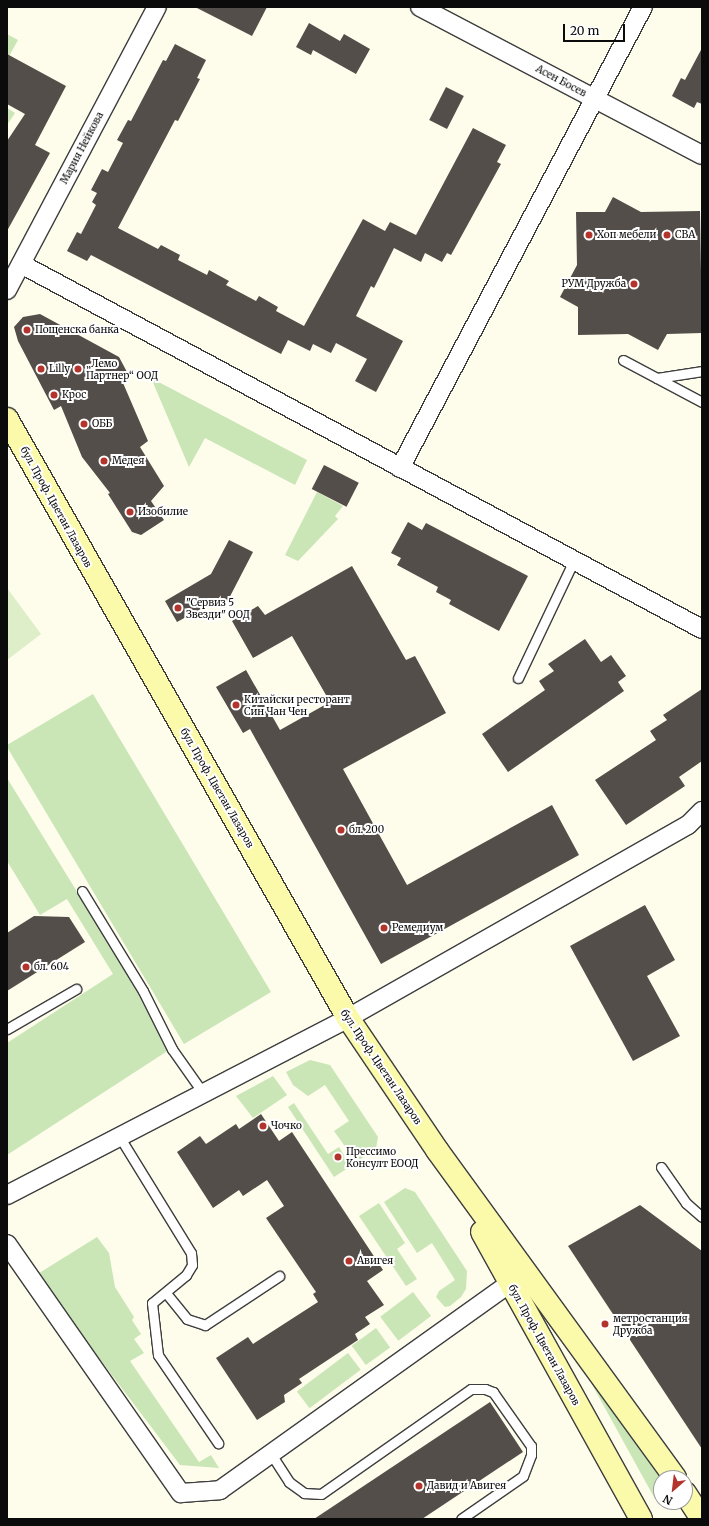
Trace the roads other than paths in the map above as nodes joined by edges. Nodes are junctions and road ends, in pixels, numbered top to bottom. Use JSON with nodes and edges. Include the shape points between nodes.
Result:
{"nodes":[{"id":1,"x":157,"y":7,"type":"edge"},
{"id":2,"x":420,"y":7,"type":"edge"},
{"id":3,"x":643,"y":7,"type":"edge"},
{"id":4,"x":595,"y":99,"type":"junction"},
{"id":5,"x":702,"y":155,"type":"edge"},
{"id":6,"x":21,"y":264,"type":"junction"},
{"id":7,"x":7,"y":290,"type":"edge"},
{"id":8,"x":623,"y":360,"type":"dead end"},
{"id":9,"x":702,"y":371,"type":"edge"},
{"id":10,"x":657,"y":378,"type":"junction"},
{"id":11,"x":702,"y":402,"type":"edge"},
{"id":12,"x":7,"y":419,"type":"edge"},
{"id":13,"x":400,"y":468,"type":"junction"},
{"id":14,"x":574,"y":560,"type":"junction"},
{"id":15,"x":702,"y":628,"type":"edge"},
{"id":16,"x":518,"y":678,"type":"dead end"},
{"id":17,"x":702,"y":812,"type":"edge"},
{"id":18,"x":82,"y":891,"type":"dead end"},
{"id":19,"x":76,"y":989,"type":"dead end"},
{"id":20,"x":348,"y":1018,"type":"junction"},
{"id":21,"x":7,"y":1029,"type":"edge"},
{"id":22,"x":203,"y":1092,"type":"junction"},
{"id":23,"x":119,"y":1136,"type":"junction"},
{"id":24,"x":437,"y":1150,"type":"junction"},
{"id":25,"x":661,"y":1167,"type":"dead end"},
{"id":26,"x":7,"y":1195,"type":"edge"},
{"id":27,"x":702,"y":1217,"type":"edge"},
{"id":28,"x":7,"y":1244,"type":"edge"},
{"id":29,"x":279,"y":1276,"type":"dead end"},
{"id":30,"x":510,"y":1283,"type":"junction"},
{"id":31,"x":166,"y":1293,"type":"junction"},
{"id":32,"x":218,"y":1443,"type":"dead end"},
{"id":33,"x":271,"y":1454,"type":"junction"},
{"id":34,"x":669,"y":1470,"type":"edge"},
{"id":35,"x":693,"y":1505,"type":"edge"},
{"id":36,"x":461,"y":1519,"type":"edge"},
{"id":37,"x":641,"y":1519,"type":"edge"},
{"id":38,"x":702,"y":1519,"type":"edge"}],
"edges":[{"from":1,"to":6,"type":"street","name":"Мария Нейкова"},
{"from":2,"to":4,"type":"street","name":"Асен Босев"},
{"from":3,"to":4,"type":"street"},
{"from":4,"to":5,"type":"street","name":"Асен Босев"},
{"from":4,"to":13,"type":"street"},
{"from":6,"to":7,"type":"street","name":"Мария Нейкова"},
{"from":6,"to":13,"type":"street"},
{"from":8,"to":10,"type":"lane"},
{"from":9,"to":10,"type":"lane"},
{"from":10,"to":11,"type":"lane"},
{"from":12,"to":20,"type":"main road","name":"бул. Проф. Цветан Лазаров"},
{"from":13,"to":14,"type":"street"},
{"from":14,"to":15,"type":"street"},
{"from":14,"to":16,"type":"lane"},
{"from":17,"to":20,"type":"street","via":[[688,825]]},
{"from":18,"to":22,"type":"lane","via":[[143,990],[172,1049]]},
{"from":19,"to":21,"type":"lane"},
{"from":20,"to":22,"type":"street"},
{"from":20,"to":24,"type":"main road","name":"бул. Проф. Цветан Лазаров"},
{"from":22,"to":23,"type":"street"},
{"from":23,"to":26,"type":"street"},
{"from":23,"to":31,"type":"lane","via":[[190,1253],[192,1265],[186,1275]]},
{"from":24,"to":30,"type":"main road","name":"бул. Проф. Цветан Лазаров"},
{"from":24,"to":34,"type":"main road","name":"бул. Проф. Цветан Лазаров"},
{"from":25,"to":27,"type":"lane","via":[[686,1203]]},
{"from":28,"to":33,"type":"street","via":[[181,1493],[220,1490]]},
{"from":29,"to":31,"type":"lane","via":[[205,1325],[187,1319]]},
{"from":30,"to":33,"type":"street"},
{"from":30,"to":37,"type":"main road","name":"бул. Проф. Цветан Лазаров"},
{"from":31,"to":32,"type":"lane","via":[[152,1303],[158,1355]]},
{"from":33,"to":36,"type":"lane","via":[[289,1482],[304,1493],[321,1494],[471,1389],[485,1389],[493,1392],[531,1446],[531,1455],[524,1476]]},
{"from":35,"to":38,"type":"main road"}]}
